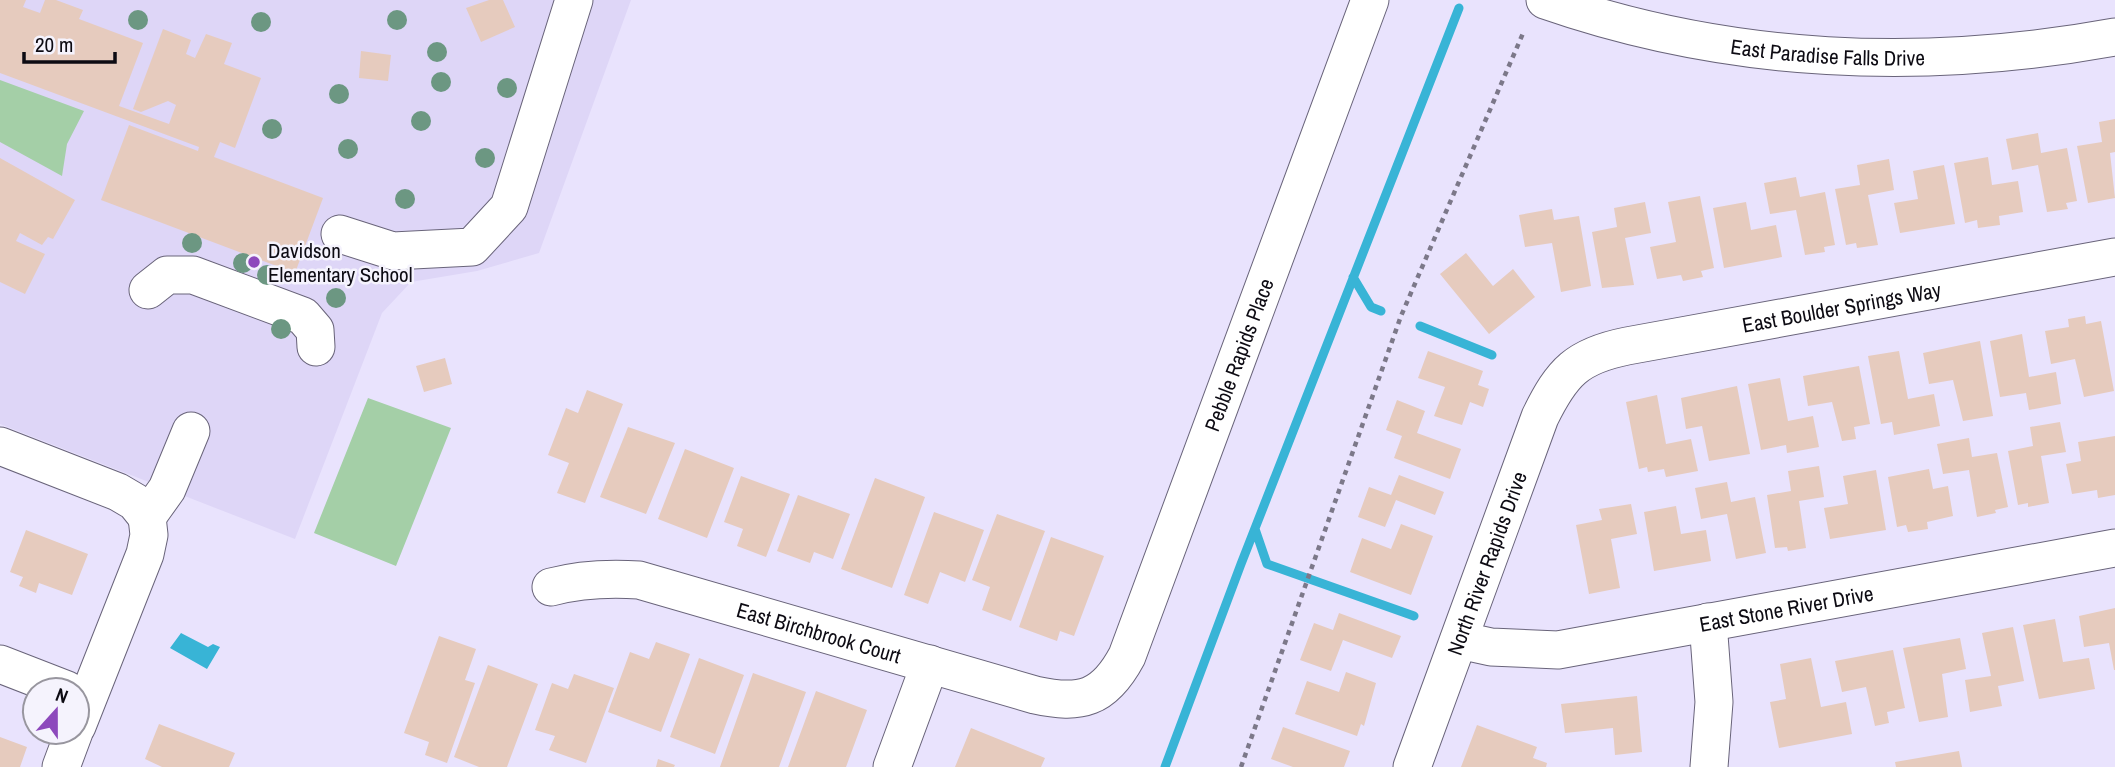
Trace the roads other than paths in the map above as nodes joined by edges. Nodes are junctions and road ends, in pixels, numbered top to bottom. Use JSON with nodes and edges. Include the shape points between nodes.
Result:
{"nodes":[{"id":1,"x":574,"y":0,"type":"edge"},
{"id":2,"x":1370,"y":0,"type":"edge"},
{"id":3,"x":1545,"y":0,"type":"edge"},
{"id":4,"x":2115,"y":37,"type":"edge"},
{"id":5,"x":340,"y":234,"type":"dead end"},
{"id":6,"x":2115,"y":257,"type":"edge"},
{"id":7,"x":148,"y":290,"type":"dead end"},
{"id":8,"x":316,"y":347,"type":"dead end"},
{"id":9,"x":1572,"y":366,"type":"joint"},
{"id":10,"x":191,"y":430,"type":"dead end"},
{"id":11,"x":0,"y":436,"type":"edge"},
{"id":12,"x":0,"y":446,"type":"edge"},
{"id":13,"x":147,"y":517,"type":"junction"},
{"id":14,"x":2115,"y":548,"type":"edge"},
{"id":15,"x":551,"y":587,"type":"dead end"},
{"id":16,"x":1708,"y":622,"type":"junction"},
{"id":17,"x":1459,"y":640,"type":"junction"},
{"id":18,"x":0,"y":664,"type":"edge"},
{"id":19,"x":930,"y":664,"type":"junction"},
{"id":20,"x":24,"y":676,"type":"edge"},
{"id":21,"x":89,"y":676,"type":"edge"},
{"id":22,"x":1088,"y":697,"type":"joint"},
{"id":23,"x":69,"y":746,"type":"edge"},
{"id":24,"x":61,"y":767,"type":"edge"},
{"id":25,"x":892,"y":767,"type":"edge"},
{"id":26,"x":1412,"y":767,"type":"edge"},
{"id":27,"x":1709,"y":767,"type":"edge"}],
"edges":[{"from":1,"to":5,"type":"street","via":[[509,207],[472,247],[393,251]]},
{"from":2,"to":22,"type":"street","name":"Pebble Rapids Place","via":[[1127,656],[1104,689]]},
{"from":3,"to":4,"type":"street","name":"East Paradise Falls Drive","via":[[1598,18],[1690,39],[1844,57],[1980,56]]},
{"from":6,"to":9,"type":"street","name":"East Boulder Springs Way","via":[[1597,352]]},
{"from":7,"to":8,"type":"street","via":[[167,275],[193,275],[303,316],[315,330]]},
{"from":9,"to":17,"type":"street","name":"North River Rapids Drive","via":[[1540,416]]},
{"from":10,"to":13,"type":"street","via":[[167,489]]},
{"from":11,"to":12,"type":"street"},
{"from":12,"to":13,"type":"street","via":[[118,492],[135,502]]},
{"from":13,"to":21,"type":"street","via":[[145,554]]},
{"from":14,"to":16,"type":"street","name":"East Stone River Drive"},
{"from":15,"to":19,"type":"street","name":"East Birchbrook Court","via":[[607,578],[665,585]]},
{"from":16,"to":17,"type":"street","name":"East Stone River Drive","via":[[1558,650],[1513,649]]},
{"from":16,"to":27,"type":"street","via":[[1714,702]]},
{"from":17,"to":26,"type":"street","name":"North River Rapids Drive"},
{"from":18,"to":20,"type":"street"},
{"from":19,"to":22,"type":"street","name":"East Birchbrook Court","via":[[1051,698]]},
{"from":19,"to":25,"type":"street"},
{"from":23,"to":24,"type":"street"}]}
